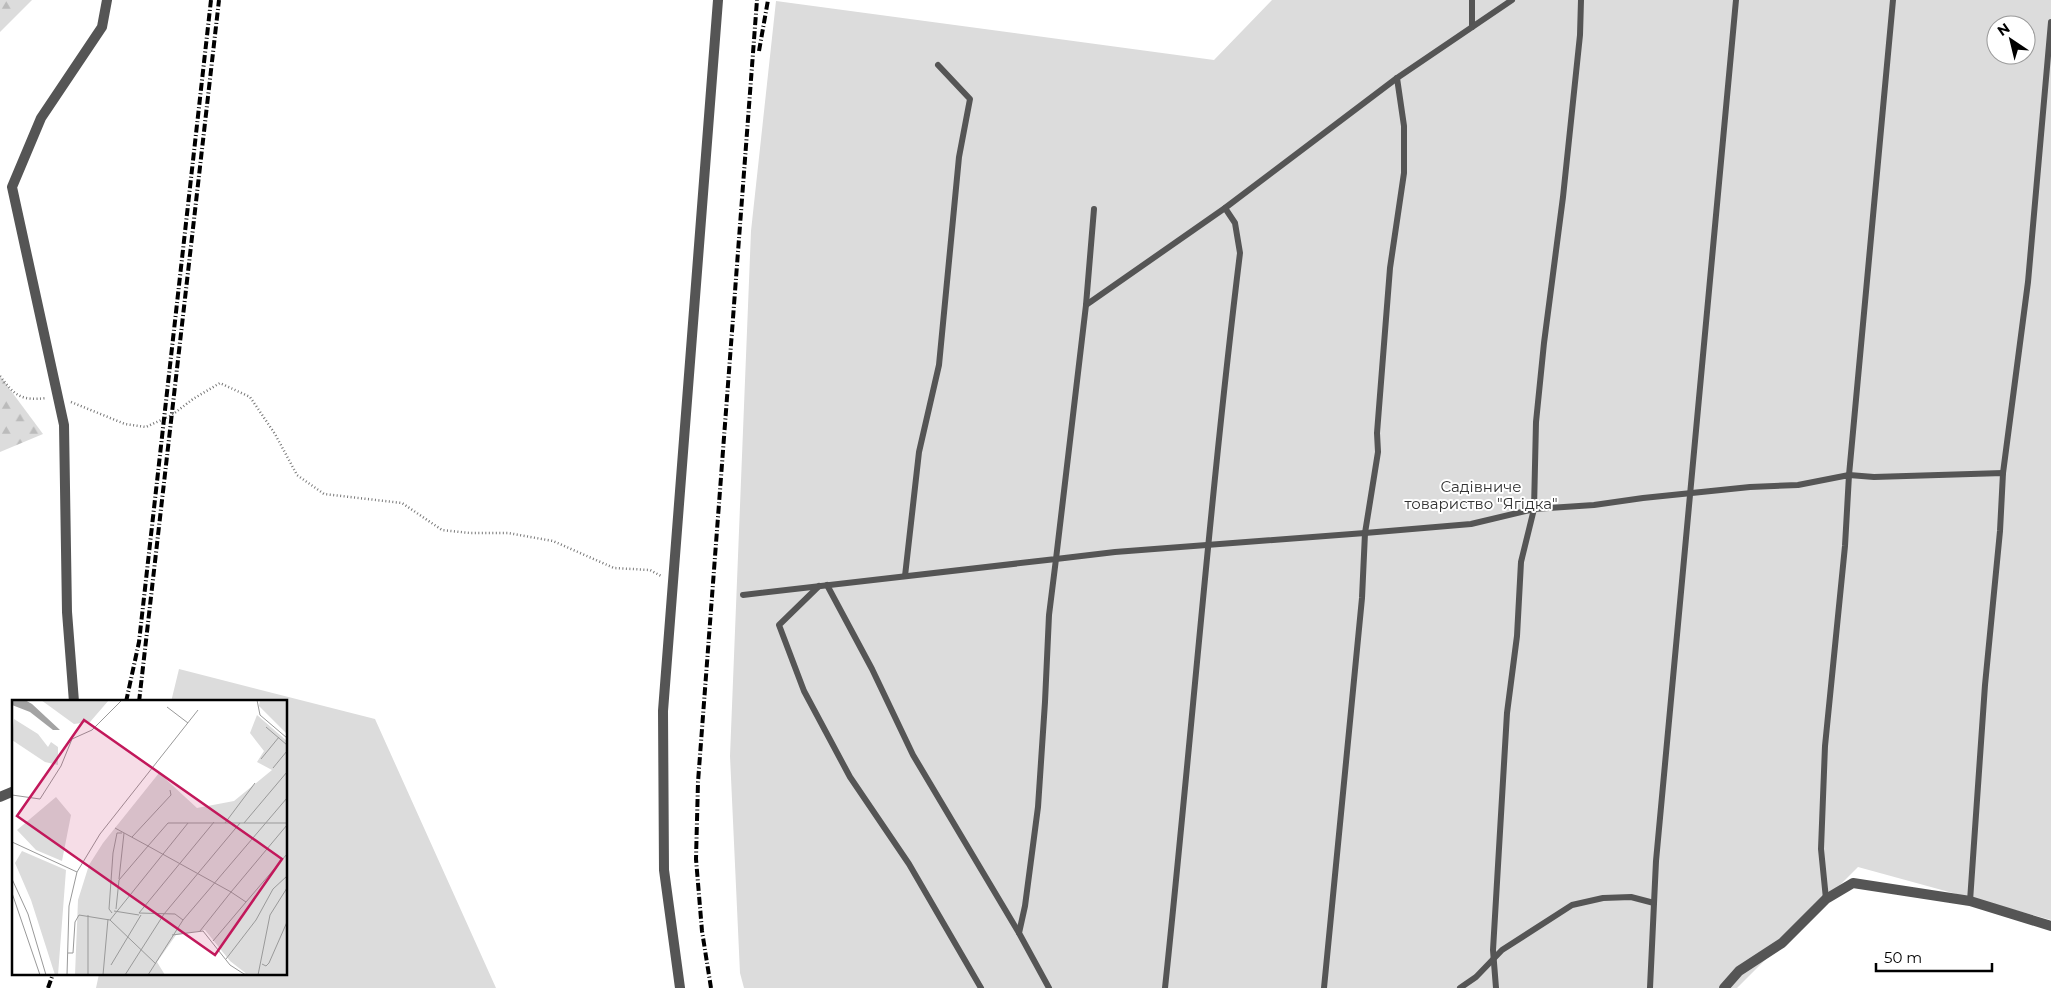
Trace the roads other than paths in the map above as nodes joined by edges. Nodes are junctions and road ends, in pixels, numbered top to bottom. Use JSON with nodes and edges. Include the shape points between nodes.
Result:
{"nodes":[{"id":1,"x":107,"y":0,"type":"edge"},
{"id":2,"x":718,"y":0,"type":"edge"},
{"id":3,"x":1472,"y":0,"type":"edge"},
{"id":4,"x":1512,"y":0,"type":"edge"},
{"id":5,"x":1581,"y":0,"type":"edge"},
{"id":6,"x":1736,"y":0,"type":"edge"},
{"id":7,"x":1893,"y":0,"type":"edge"},
{"id":8,"x":2051,"y":22,"type":"edge"},
{"id":9,"x":1472,"y":27,"type":"junction"},
{"id":10,"x":938,"y":65,"type":"dead end"},
{"id":11,"x":1397,"y":78,"type":"junction"},
{"id":12,"x":1225,"y":208,"type":"junction"},
{"id":13,"x":1094,"y":209,"type":"dead end"},
{"id":14,"x":1086,"y":305,"type":"junction"},
{"id":15,"x":2003,"y":473,"type":"junction"},
{"id":16,"x":1849,"y":475,"type":"junction"},
{"id":17,"x":1690,"y":494,"type":"junction"},
{"id":18,"x":1534,"y":509,"type":"junction"},
{"id":19,"x":1365,"y":534,"type":"junction"},
{"id":20,"x":1207,"y":546,"type":"junction"},
{"id":21,"x":1056,"y":559,"type":"junction"},
{"id":22,"x":905,"y":576,"type":"junction"},
{"id":23,"x":827,"y":585,"type":"junction"},
{"id":24,"x":819,"y":586,"type":"junction"},
{"id":25,"x":743,"y":595,"type":"dead end"},
{"id":26,"x":74,"y":700,"type":"edge"},
{"id":27,"x":12,"y":792,"type":"edge"},
{"id":28,"x":0,"y":798,"type":"edge"},
{"id":29,"x":1826,"y":899,"type":"junction"},
{"id":30,"x":1970,"y":901,"type":"junction"},
{"id":31,"x":1654,"y":903,"type":"junction"},
{"id":32,"x":2051,"y":926,"type":"edge"},
{"id":33,"x":1018,"y":933,"type":"junction"},
{"id":34,"x":680,"y":988,"type":"edge"},
{"id":35,"x":981,"y":988,"type":"edge"},
{"id":36,"x":1049,"y":988,"type":"edge"},
{"id":37,"x":1165,"y":988,"type":"edge"},
{"id":38,"x":1324,"y":988,"type":"edge"},
{"id":39,"x":1460,"y":988,"type":"edge"},
{"id":40,"x":1496,"y":988,"type":"edge"},
{"id":41,"x":1650,"y":988,"type":"edge"},
{"id":42,"x":1724,"y":988,"type":"edge"}],
"edges":[{"from":1,"to":26,"type":"street","via":[[102,27],[41,118],[12,187],[64,425],[67,612]]},
{"from":2,"to":34,"type":"street","via":[[663,711],[664,870]]},
{"from":3,"to":9,"type":"lane"},
{"from":4,"to":9,"type":"lane"},
{"from":5,"to":18,"type":"lane","via":[[1563,197],[1536,422]]},
{"from":6,"to":17,"type":"lane"},
{"from":7,"to":16,"type":"lane"},
{"from":8,"to":15,"type":"lane","via":[[2028,282]]},
{"from":9,"to":11,"type":"lane"},
{"from":10,"to":22,"type":"lane","via":[[970,99],[959,157],[939,366],[919,452]]},
{"from":11,"to":12,"type":"lane"},
{"from":11,"to":19,"type":"lane","via":[[1404,126],[1404,173],[1390,268],[1378,452]]},
{"from":12,"to":14,"type":"lane"},
{"from":12,"to":20,"type":"lane","via":[[1235,223],[1240,253]]},
{"from":13,"to":14,"type":"lane"},
{"from":14,"to":21,"type":"lane"},
{"from":15,"to":16,"type":"lane"},
{"from":15,"to":30,"type":"lane"},
{"from":16,"to":17,"type":"lane","via":[[1798,485]]},
{"from":16,"to":29,"type":"lane","via":[[1825,746],[1821,849]]},
{"from":17,"to":18,"type":"lane"},
{"from":17,"to":31,"type":"lane"},
{"from":18,"to":19,"type":"lane","via":[[1471,524]]},
{"from":18,"to":40,"type":"lane","via":[[1522,562],[1507,713],[1494,950]]},
{"from":19,"to":20,"type":"lane"},
{"from":19,"to":38,"type":"lane","via":[[1362,598]]},
{"from":20,"to":21,"type":"lane"},
{"from":20,"to":37,"type":"lane"},
{"from":21,"to":22,"type":"lane"},
{"from":21,"to":33,"type":"lane","via":[[1049,615],[1038,807],[1026,906]]},
{"from":22,"to":23,"type":"lane"},
{"from":23,"to":24,"type":"lane"},
{"from":23,"to":33,"type":"lane","via":[[872,669],[912,755]]},
{"from":24,"to":25,"type":"lane"},
{"from":24,"to":35,"type":"lane","via":[[779,625],[804,691],[850,777],[909,864]]},
{"from":27,"to":28,"type":"street"},
{"from":29,"to":30,"type":"street","via":[[1853,883]]},
{"from":29,"to":42,"type":"street","via":[[1782,943],[1739,971]]},
{"from":30,"to":32,"type":"street"},
{"from":31,"to":39,"type":"lane","via":[[1631,897],[1604,898],[1572,905],[1502,950],[1476,977]]},
{"from":31,"to":41,"type":"lane"},
{"from":33,"to":36,"type":"lane"}]}
